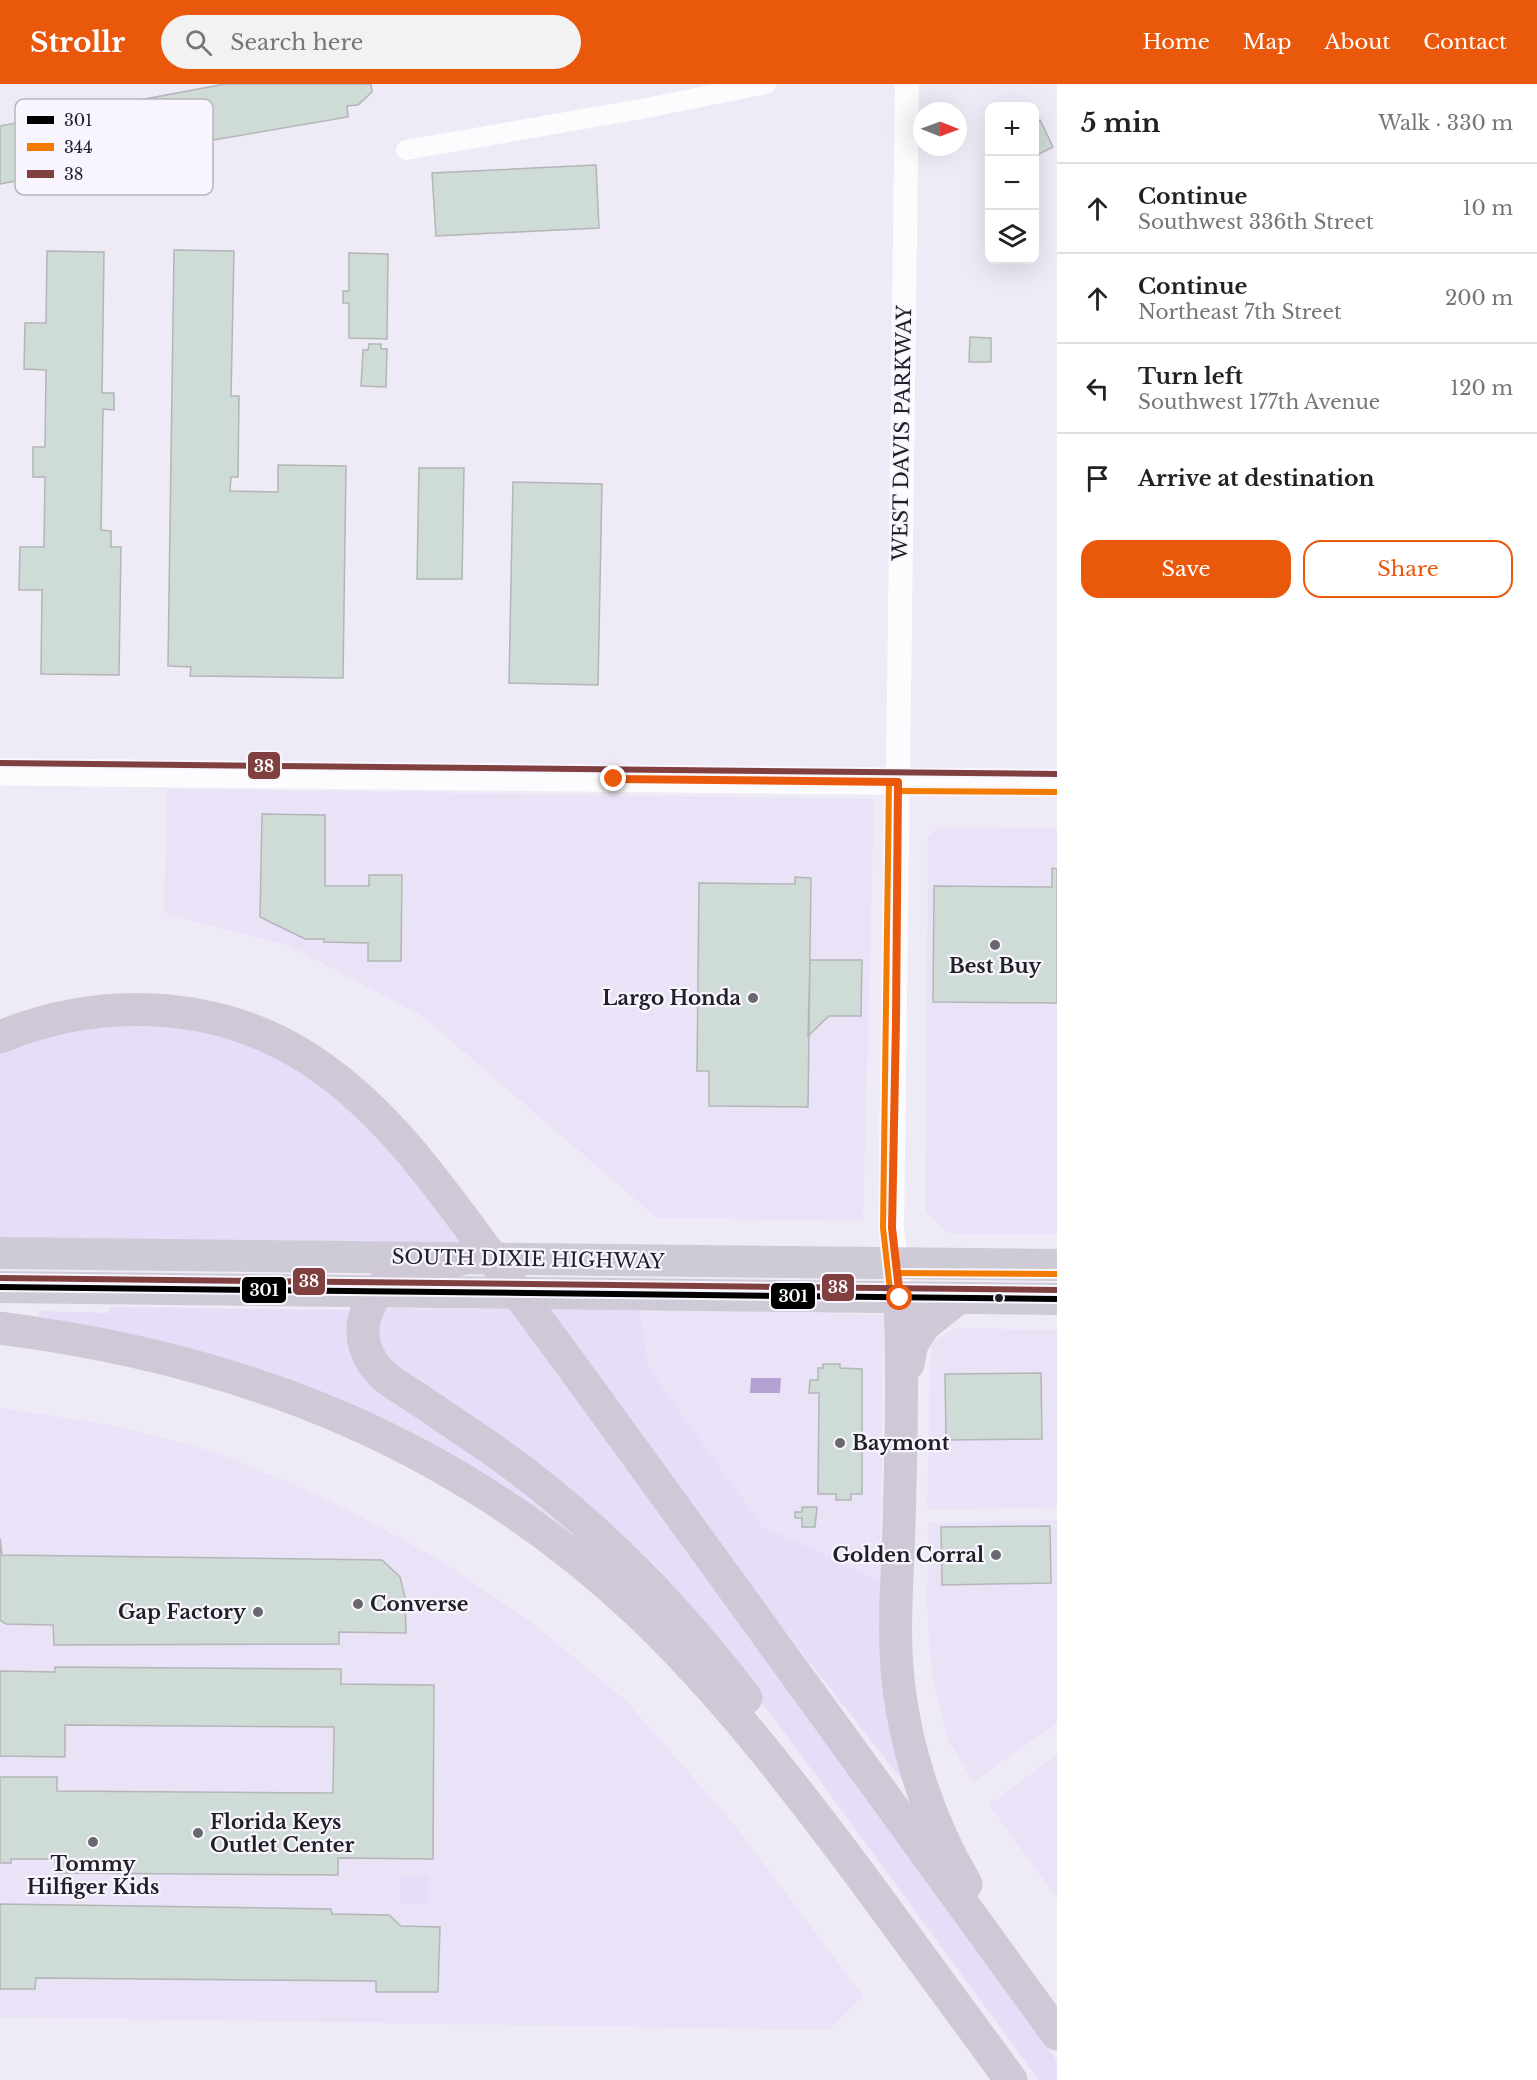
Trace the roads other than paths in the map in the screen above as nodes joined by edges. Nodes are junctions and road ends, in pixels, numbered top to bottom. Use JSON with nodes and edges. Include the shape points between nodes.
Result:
{"nodes":[{"id":1,"x":766,"y":84,"type":"edge"},
{"id":2,"x":907,"y":84,"type":"edge"},
{"id":3,"x":406,"y":150,"type":"dead end"},
{"id":4,"x":0,"y":772,"type":"edge"},
{"id":5,"x":898,"y":782,"type":"junction"},
{"id":6,"x":1057,"y":783,"type":"edge"},
{"id":7,"x":0,"y":1037,"type":"edge"},
{"id":8,"x":0,"y":1253,"type":"edge"},
{"id":9,"x":461,"y":1259,"type":"junction"},
{"id":10,"x":897,"y":1264,"type":"junction"},
{"id":11,"x":1057,"y":1265,"type":"edge"},
{"id":12,"x":0,"y":1287,"type":"edge"},
{"id":13,"x":377,"y":1291,"type":"junction"},
{"id":14,"x":900,"y":1298,"type":"junction"},
{"id":15,"x":957,"y":1299,"type":"junction"},
{"id":16,"x":1057,"y":1299,"type":"edge"},
{"id":17,"x":0,"y":1328,"type":"edge"},
{"id":18,"x":901,"y":1386,"type":"junction"},
{"id":19,"x":830,"y":1834,"type":"junction"},
{"id":20,"x":987,"y":1939,"type":"junction"},
{"id":21,"x":1057,"y":2034,"type":"edge"},
{"id":22,"x":1011,"y":2080,"type":"edge"}],
"edges":[{"from":1,"to":3,"type":"street"},
{"from":2,"to":5,"type":"street","name":"WEST DAVIS PARKWAY"},
{"from":4,"to":5,"type":"main road"},
{"from":5,"to":6,"type":"main road"},
{"from":5,"to":10,"type":"street","name":"WEST DAVIS PARKWAY","via":[[892,1228]]},
{"from":7,"to":20,"type":"highway","via":[[74,1014],[146,1009],[184,1012],[263,1034],[319,1066],[356,1095],[411,1151],[446,1197]]},
{"from":8,"to":9,"type":"highway","name":"SOUTH DIXIE HIGHWAY"},
{"from":9,"to":10,"type":"highway","name":"SOUTH DIXIE HIGHWAY"},
{"from":9,"to":13,"type":"highway","via":[[406,1271]]},
{"from":10,"to":11,"type":"highway","name":"SOUTH DIXIE HIGHWAY"},
{"from":10,"to":14,"type":"street","name":"WEST DAVIS PARKWAY"},
{"from":12,"to":13,"type":"highway","name":"SOUTH DIXIE HIGHWAY"},
{"from":13,"to":14,"type":"highway","name":"SOUTH DIXIE HIGHWAY"},
{"from":13,"to":19,"type":"highway","via":[[366,1311],[363,1333],[367,1353],[379,1371],[536,1483],[605,1541],[668,1604],[724,1668],[812,1787]]},
{"from":14,"to":15,"type":"highway","name":"SOUTH DIXIE HIGHWAY"},
{"from":14,"to":18,"type":"highway"},
{"from":15,"to":16,"type":"highway","name":"SOUTH DIXIE HIGHWAY"},
{"from":15,"to":18,"type":"highway","via":[[919,1331]]},
{"from":17,"to":19,"type":"highway","via":[[135,1351],[231,1376],[342,1417],[448,1471],[546,1536],[638,1612],[739,1719]]},
{"from":18,"to":20,"type":"highway","via":[[896,1632],[901,1699],[930,1810],[968,1887]]},
{"from":19,"to":22,"type":"highway"},
{"from":20,"to":21,"type":"highway"}]}
